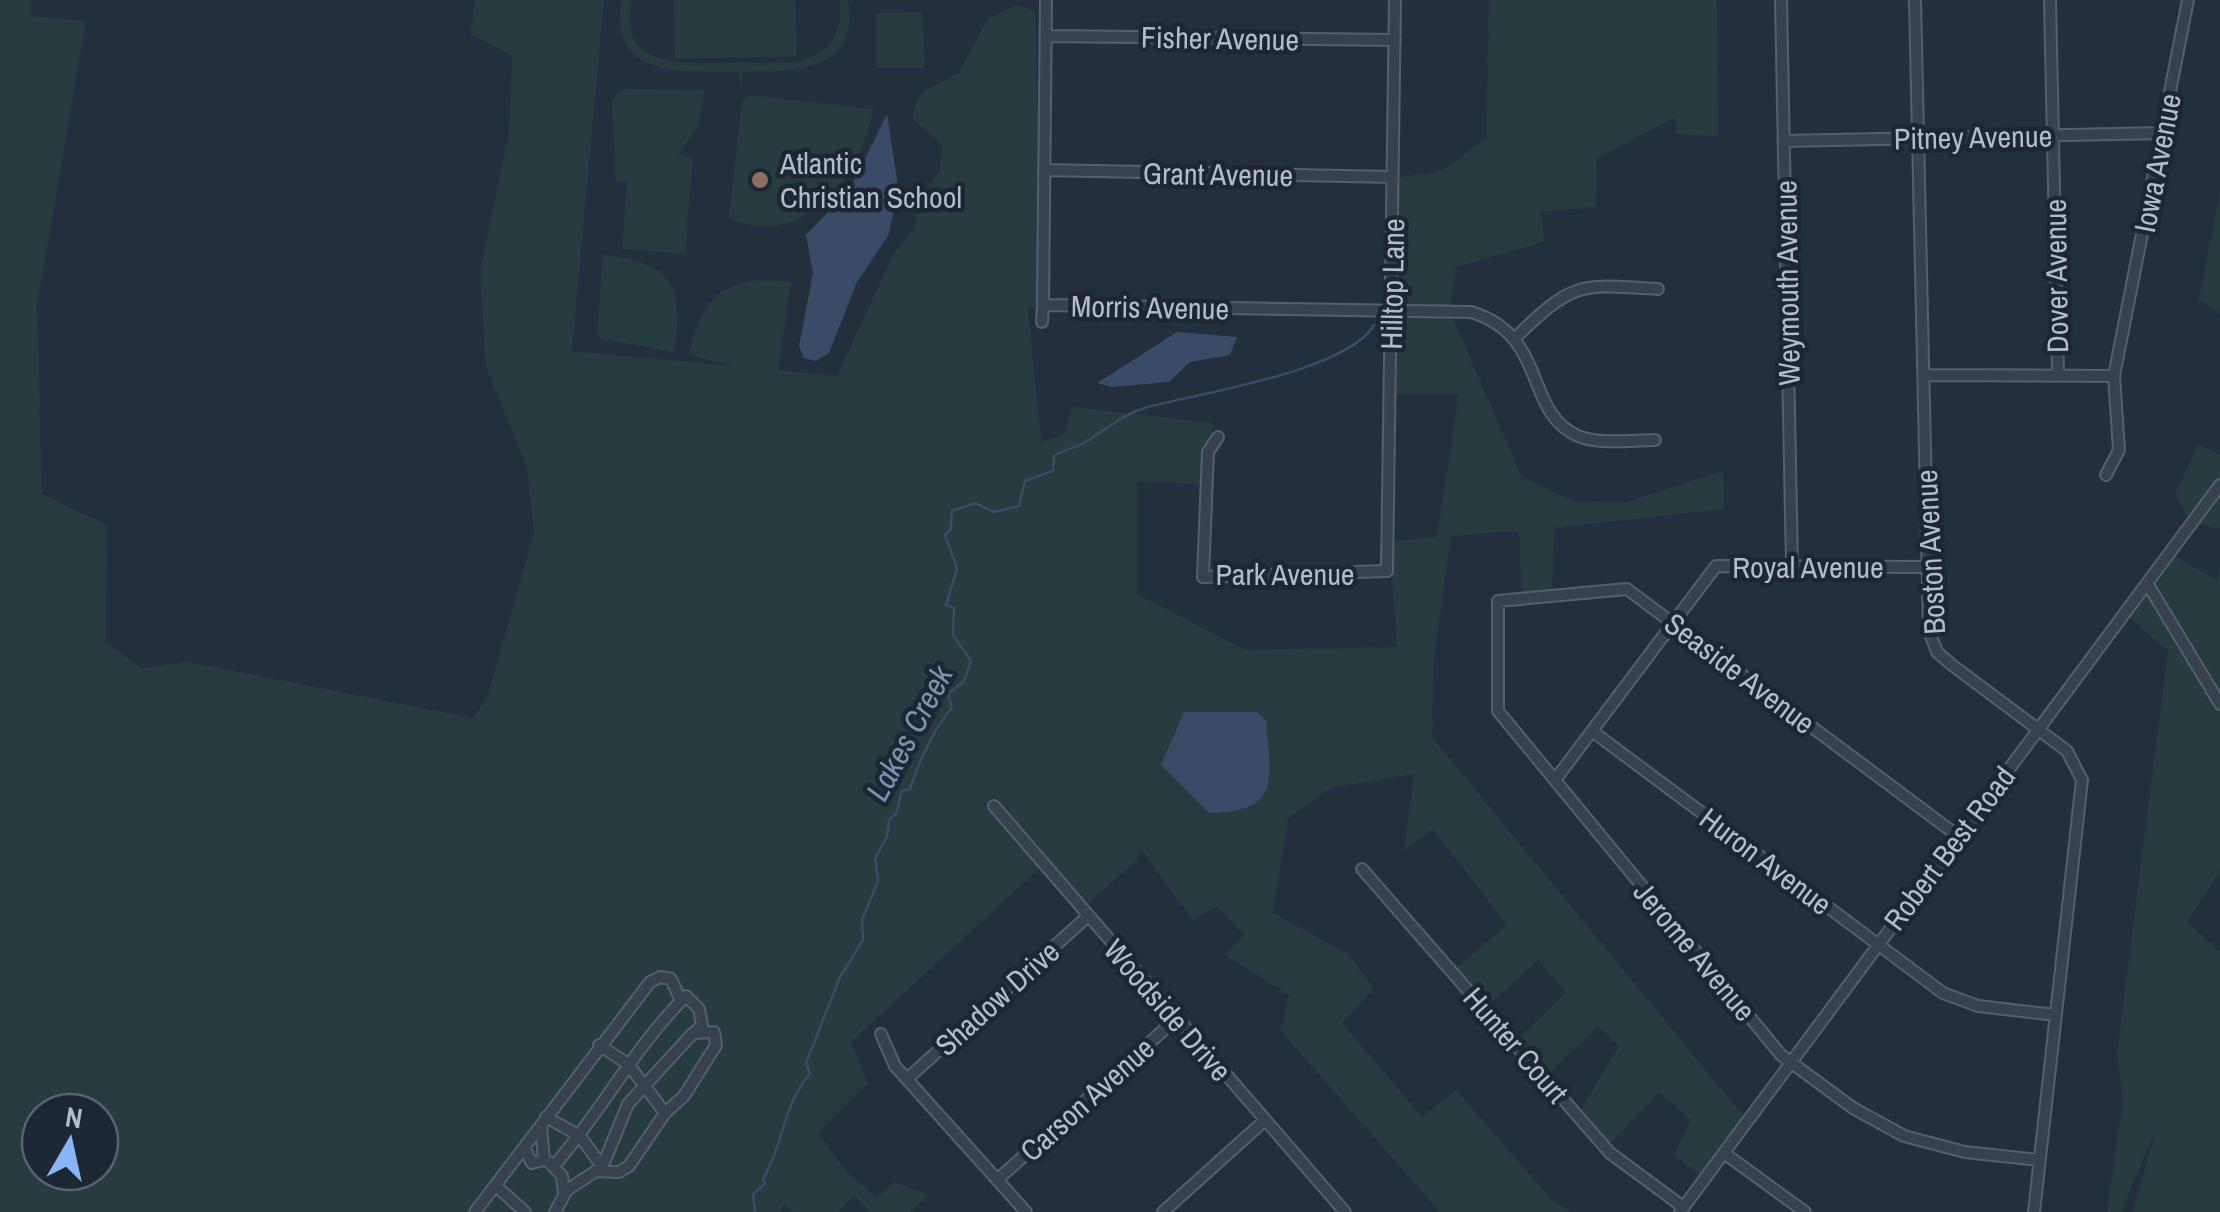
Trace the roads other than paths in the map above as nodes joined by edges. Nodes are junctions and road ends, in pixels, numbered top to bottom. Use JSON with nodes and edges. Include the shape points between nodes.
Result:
{"nodes":[{"id":1,"x":1046,"y":0,"type":"edge"},
{"id":2,"x":1396,"y":0,"type":"edge"},
{"id":3,"x":1781,"y":0,"type":"edge"},
{"id":4,"x":1916,"y":0,"type":"edge"},
{"id":5,"x":2050,"y":0,"type":"edge"},
{"id":6,"x":2188,"y":0,"type":"edge"},
{"id":7,"x":1046,"y":36,"type":"junction"},
{"id":8,"x":1395,"y":40,"type":"junction"},
{"id":9,"x":2163,"y":133,"type":"junction"},
{"id":10,"x":2053,"y":136,"type":"junction"},
{"id":11,"x":1918,"y":138,"type":"junction"},
{"id":12,"x":1784,"y":141,"type":"junction"},
{"id":13,"x":1044,"y":170,"type":"junction"},
{"id":14,"x":1392,"y":177,"type":"junction"},
{"id":15,"x":1658,"y":289,"type":"dead end"},
{"id":16,"x":1043,"y":306,"type":"junction"},
{"id":17,"x":1392,"y":310,"type":"junction"},
{"id":18,"x":1042,"y":322,"type":"dead end"},
{"id":19,"x":1515,"y":338,"type":"junction"},
{"id":20,"x":2058,"y":373,"type":"junction"},
{"id":21,"x":1924,"y":375,"type":"junction"},
{"id":22,"x":2114,"y":376,"type":"junction"},
{"id":23,"x":1218,"y":437,"type":"dead end"},
{"id":24,"x":1655,"y":440,"type":"dead end"},
{"id":25,"x":2106,"y":476,"type":"dead end"},
{"id":26,"x":2220,"y":485,"type":"edge"},
{"id":27,"x":1792,"y":566,"type":"junction"},
{"id":28,"x":1927,"y":567,"type":"junction"},
{"id":29,"x":1388,"y":568,"type":"joint"},
{"id":30,"x":2147,"y":583,"type":"junction"},
{"id":31,"x":1498,"y":601,"type":"joint"},
{"id":32,"x":1672,"y":622,"type":"junction"},
{"id":33,"x":2220,"y":704,"type":"edge"},
{"id":34,"x":2039,"y":728,"type":"junction"},
{"id":35,"x":1592,"y":731,"type":"junction"},
{"id":36,"x":1555,"y":780,"type":"junction"},
{"id":37,"x":994,"y":806,"type":"dead end"},
{"id":38,"x":1958,"y":836,"type":"junction"},
{"id":39,"x":1362,"y":869,"type":"dead end"},
{"id":40,"x":1088,"y":916,"type":"junction"},
{"id":41,"x":1878,"y":944,"type":"junction"},
{"id":42,"x":681,"y":1000,"type":"junction"},
{"id":43,"x":2056,"y":1015,"type":"junction"},
{"id":44,"x":1177,"y":1018,"type":"junction"},
{"id":45,"x":693,"y":1033,"type":"junction"},
{"id":46,"x":881,"y":1034,"type":"dead end"},
{"id":47,"x":598,"y":1045,"type":"junction"},
{"id":48,"x":1790,"y":1062,"type":"junction"},
{"id":49,"x":628,"y":1064,"type":"junction"},
{"id":50,"x":907,"y":1080,"type":"junction"},
{"id":51,"x":646,"y":1087,"type":"junction"},
{"id":52,"x":665,"y":1113,"type":"junction"},
{"id":53,"x":544,"y":1121,"type":"junction"},
{"id":54,"x":1264,"y":1121,"type":"junction"},
{"id":55,"x":580,"y":1136,"type":"junction"},
{"id":56,"x":525,"y":1149,"type":"junction"},
{"id":57,"x":1724,"y":1153,"type":"junction"},
{"id":58,"x":2040,"y":1160,"type":"junction"},
{"id":59,"x":549,"y":1163,"type":"junction"},
{"id":60,"x":603,"y":1168,"type":"junction"},
{"id":61,"x":998,"y":1180,"type":"junction"},
{"id":62,"x":497,"y":1187,"type":"junction"},
{"id":63,"x":564,"y":1195,"type":"junction"},
{"id":64,"x":1682,"y":1210,"type":"edge"},
{"id":65,"x":523,"y":1211,"type":"edge"},
{"id":66,"x":476,"y":1212,"type":"edge"},
{"id":67,"x":555,"y":1212,"type":"edge"},
{"id":68,"x":1026,"y":1212,"type":"edge"},
{"id":69,"x":1164,"y":1212,"type":"edge"},
{"id":70,"x":1345,"y":1212,"type":"edge"},
{"id":71,"x":1805,"y":1212,"type":"edge"},
{"id":72,"x":2034,"y":1212,"type":"edge"}],
"edges":[{"from":1,"to":7,"type":"street","name":"Morris Avenue"},
{"from":2,"to":8,"type":"street","name":"Hilltop Lane"},
{"from":3,"to":12,"type":"street","name":"Weymouth Avenue"},
{"from":4,"to":11,"type":"street","name":"Boston Avenue"},
{"from":5,"to":10,"type":"street","name":"Dover Avenue"},
{"from":6,"to":9,"type":"street","name":"Iowa Avenue"},
{"from":7,"to":8,"type":"street","name":"Fisher Avenue"},
{"from":7,"to":13,"type":"street","name":"Morris Avenue"},
{"from":8,"to":14,"type":"street","name":"Hilltop Lane"},
{"from":9,"to":10,"type":"street","name":"Pitney Avenue"},
{"from":9,"to":22,"type":"street","name":"Iowa Avenue"},
{"from":10,"to":11,"type":"street","name":"Pitney Avenue"},
{"from":10,"to":20,"type":"street","name":"Dover Avenue"},
{"from":11,"to":12,"type":"street","name":"Pitney Avenue"},
{"from":11,"to":21,"type":"street","name":"Boston Avenue"},
{"from":12,"to":27,"type":"street","name":"Weymouth Avenue"},
{"from":13,"to":14,"type":"street","name":"Grant Avenue"},
{"from":13,"to":16,"type":"street","name":"Morris Avenue"},
{"from":14,"to":17,"type":"street","name":"Hilltop Lane"},
{"from":15,"to":19,"type":"street","via":[[1591,284],[1572,290]]},
{"from":16,"to":17,"type":"street","name":"Morris Avenue"},
{"from":16,"to":18,"type":"street"},
{"from":17,"to":19,"type":"street","name":"Morris Avenue","via":[[1471,312]]},
{"from":17,"to":29,"type":"street","name":"Hilltop Lane"},
{"from":19,"to":24,"type":"street","via":[[1566,430],[1591,440]]},
{"from":20,"to":21,"type":"street"},
{"from":20,"to":22,"type":"street"},
{"from":21,"to":28,"type":"street","name":"Boston Avenue"},
{"from":22,"to":25,"type":"street","name":"Iowa Avenue","via":[[2119,450]]},
{"from":23,"to":29,"type":"street","name":"Park Avenue","via":[[1208,452],[1202,577],[1378,574]]},
{"from":26,"to":30,"type":"street","name":"Robert Best Road"},
{"from":27,"to":28,"type":"street","name":"Royal Avenue"},
{"from":27,"to":32,"type":"street","name":"Royal Avenue","via":[[1716,566]]},
{"from":28,"to":34,"type":"street","name":"Boston Avenue","via":[[1929,630],[1937,652]]},
{"from":30,"to":33,"type":"street"},
{"from":30,"to":34,"type":"street","name":"Robert Best Road"},
{"from":31,"to":32,"type":"street","name":"Seaside Avenue","via":[[1620,587]]},
{"from":31,"to":36,"type":"street","name":"Jerome Avenue","via":[[1496,708]]},
{"from":32,"to":35,"type":"street","name":"Royal Avenue"},
{"from":32,"to":38,"type":"street","name":"Seaside Avenue"},
{"from":34,"to":38,"type":"street","name":"Robert Best Road"},
{"from":34,"to":43,"type":"street","name":"Boston Avenue","via":[[2067,751],[2082,780]]},
{"from":35,"to":36,"type":"street","name":"Royal Avenue"},
{"from":35,"to":41,"type":"street","name":"Huron Avenue"},
{"from":36,"to":48,"type":"street","name":"Jerome Avenue"},
{"from":37,"to":40,"type":"street","name":"Woodside Drive"},
{"from":38,"to":41,"type":"street","name":"Robert Best Road"},
{"from":39,"to":64,"type":"street","name":"Hunter Court","via":[[1610,1153]]},
{"from":40,"to":44,"type":"street","name":"Woodside Drive"},
{"from":40,"to":50,"type":"street","name":"Shadow Drive"},
{"from":41,"to":43,"type":"street","name":"Huron Avenue","via":[[1959,1000]]},
{"from":41,"to":48,"type":"street","name":"Robert Best Road"},
{"from":42,"to":45,"type":"street","via":[[691,997],[701,1013],[702,1025]]},
{"from":42,"to":47,"type":"street","via":[[671,980],[653,980]]},
{"from":42,"to":49,"type":"street"},
{"from":43,"to":58,"type":"street","name":"Boston Avenue"},
{"from":44,"to":54,"type":"street","name":"Woodside Drive"},
{"from":44,"to":61,"type":"street","name":"Carson Avenue"},
{"from":45,"to":51,"type":"street"},
{"from":45,"to":52,"type":"street","via":[[712,1032],[716,1044],[684,1096]]},
{"from":46,"to":50,"type":"street"},
{"from":47,"to":49,"type":"street"},
{"from":47,"to":53,"type":"street"},
{"from":48,"to":57,"type":"street","name":"Robert Best Road"},
{"from":48,"to":58,"type":"street","name":"Jerome Avenue","via":[[1904,1136],[1964,1152]]},
{"from":49,"to":51,"type":"street"},
{"from":49,"to":55,"type":"street"},
{"from":50,"to":61,"type":"street"},
{"from":51,"to":52,"type":"street"},
{"from":51,"to":60,"type":"street","via":[[624,1110]]},
{"from":52,"to":60,"type":"street","via":[[629,1166],[619,1172]]},
{"from":53,"to":55,"type":"street"},
{"from":53,"to":56,"type":"street"},
{"from":53,"to":59,"type":"street"},
{"from":54,"to":69,"type":"street"},
{"from":54,"to":70,"type":"street","name":"Woodside Drive"},
{"from":55,"to":59,"type":"street"},
{"from":55,"to":60,"type":"street"},
{"from":56,"to":59,"type":"street","via":[[532,1163]]},
{"from":56,"to":62,"type":"street"},
{"from":57,"to":64,"type":"street","name":"Robert Best Road"},
{"from":57,"to":71,"type":"street"},
{"from":58,"to":72,"type":"street","name":"Boston Avenue"},
{"from":59,"to":63,"type":"street"},
{"from":60,"to":63,"type":"street"},
{"from":61,"to":68,"type":"street"},
{"from":62,"to":65,"type":"street"},
{"from":62,"to":66,"type":"street"},
{"from":63,"to":67,"type":"street"}]}
